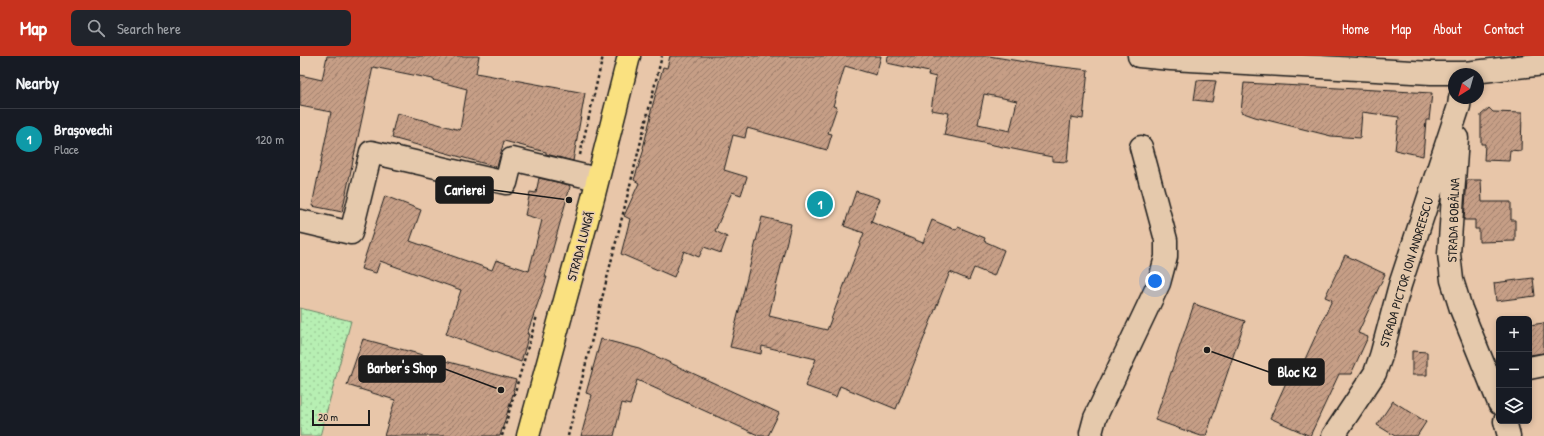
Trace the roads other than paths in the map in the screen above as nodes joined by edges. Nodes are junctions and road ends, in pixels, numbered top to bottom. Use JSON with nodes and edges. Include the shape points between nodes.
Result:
{"nodes":[{"id":1,"x":629,"y":56,"type":"edge"},
{"id":2,"x":1139,"y":56,"type":"edge"},
{"id":3,"x":1381,"y":63,"type":"edge"},
{"id":4,"x":1544,"y":64,"type":"edge"},
{"id":5,"x":1467,"y":68,"type":"edge"},
{"id":6,"x":1448,"y":71,"type":"edge"},
{"id":7,"x":1458,"y":104,"type":"edge"},
{"id":8,"x":1459,"y":104,"type":"edge"},
{"id":9,"x":1141,"y":147,"type":"dead end"},
{"id":10,"x":597,"y":179,"type":"junction"},
{"id":11,"x":300,"y":221,"type":"edge"},
{"id":12,"x":1544,"y":365,"type":"edge"},
{"id":13,"x":1532,"y":367,"type":"edge"},
{"id":14,"x":1494,"y":375,"type":"edge"},
{"id":15,"x":1496,"y":388,"type":"edge"},
{"id":16,"x":1507,"y":424,"type":"edge"},
{"id":17,"x":528,"y":436,"type":"edge"},
{"id":18,"x":1092,"y":436,"type":"edge"},
{"id":19,"x":1333,"y":436,"type":"edge"},
{"id":20,"x":1509,"y":436,"type":"edge"}],
"edges":[{"from":1,"to":10,"type":"main road","name":"STRADA LUNGĂ"},
{"from":2,"to":3,"type":"street","via":[[1171,59]]},
{"from":3,"to":6,"type":"street","via":[[1430,73]]},
{"from":4,"to":5,"type":"street"},
{"from":7,"to":19,"type":"street","name":"STRADA PICTOR ION ANDREESCU","via":[[1400,285],[1375,373]]},
{"from":8,"to":14,"type":"street","name":"STRADA BOBÂLNA","via":[[1449,254],[1452,280],[1461,309]]},
{"from":9,"to":18,"type":"street","via":[[1166,240],[1166,257],[1159,283],[1095,418]]},
{"from":10,"to":11,"type":"street","via":[[512,159],[506,183],[371,152],[351,232]]},
{"from":10,"to":17,"type":"main road","name":"STRADA LUNGĂ"},
{"from":12,"to":13,"type":"street"},
{"from":14,"to":15,"type":"street","name":"STRADA BOBÂLNA"},
{"from":16,"to":20,"type":"street"}]}
